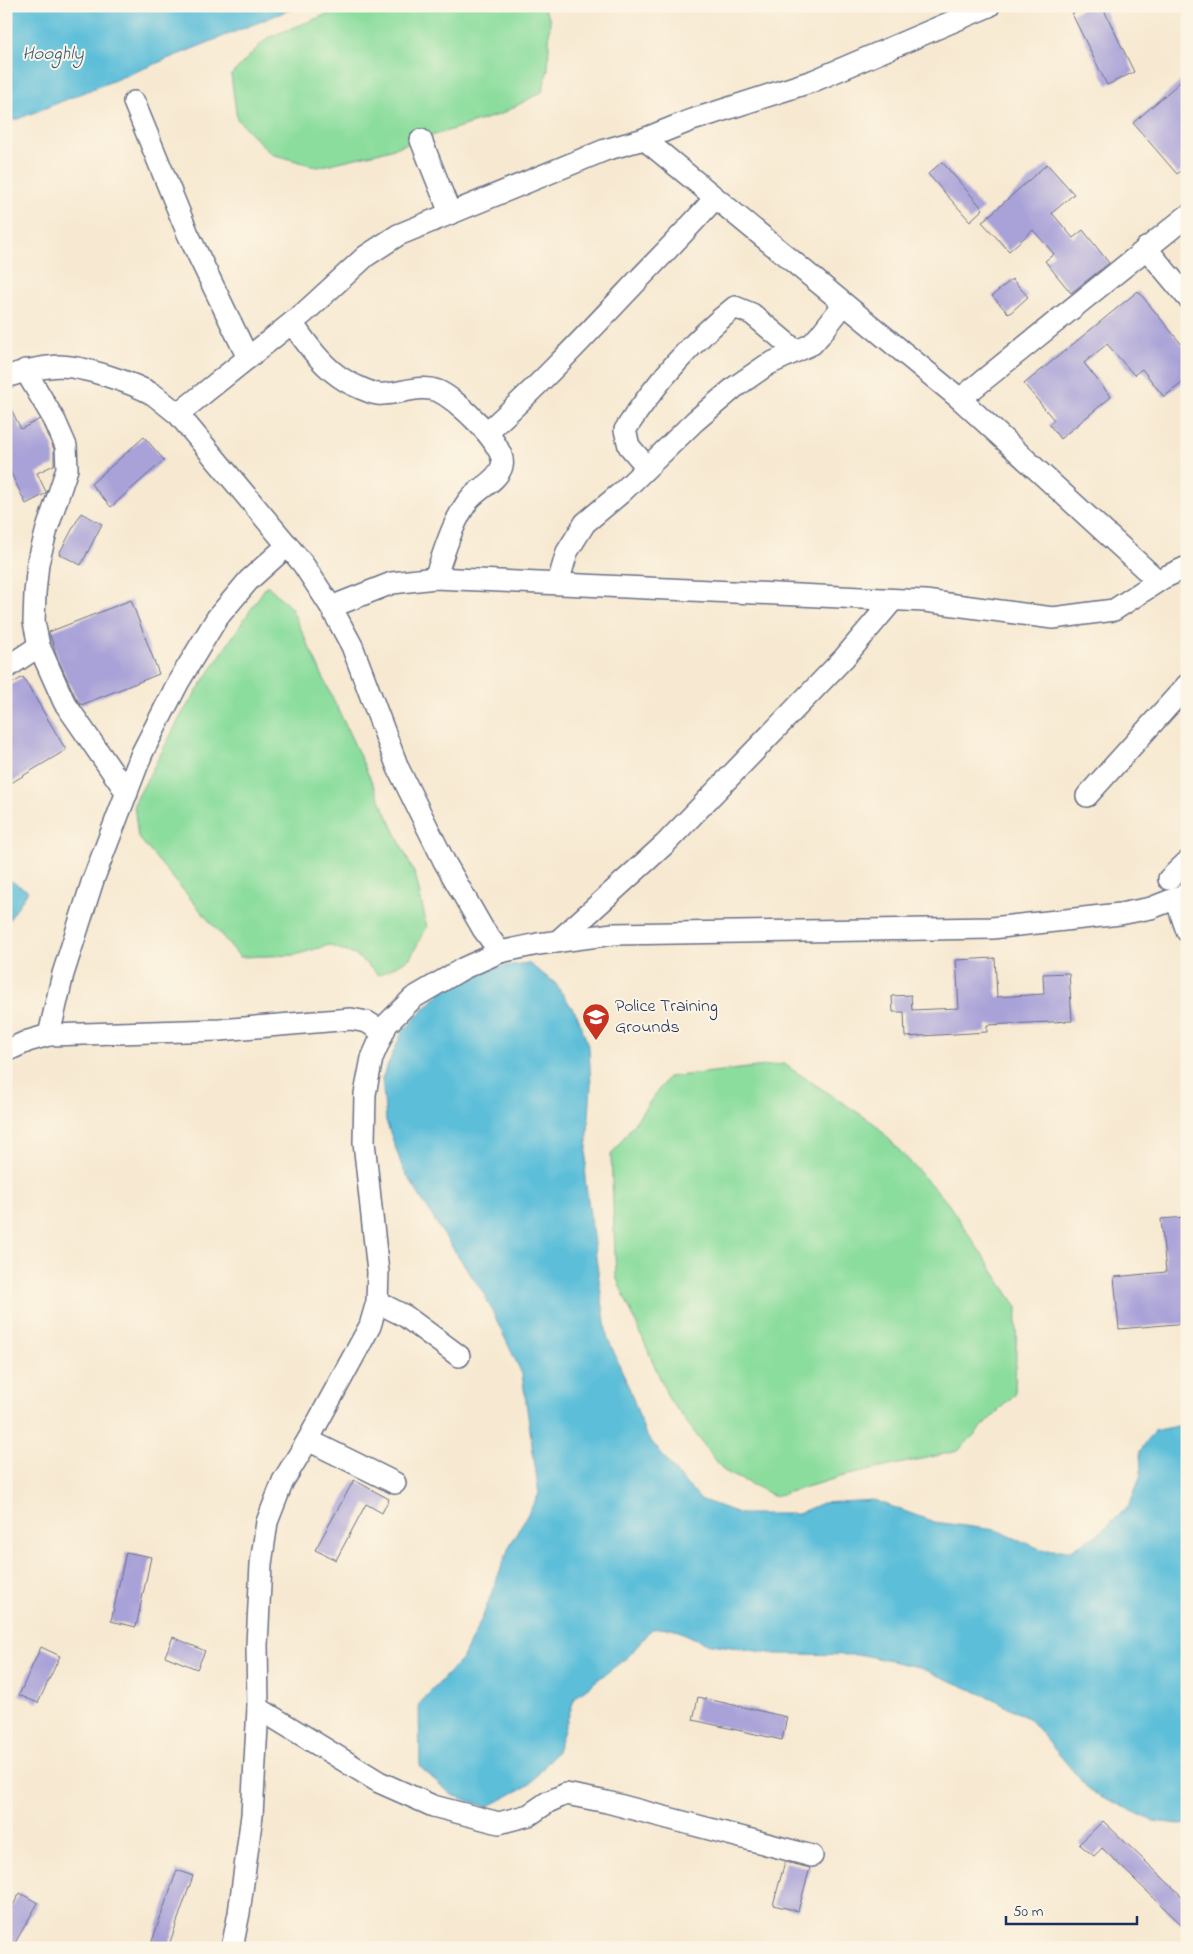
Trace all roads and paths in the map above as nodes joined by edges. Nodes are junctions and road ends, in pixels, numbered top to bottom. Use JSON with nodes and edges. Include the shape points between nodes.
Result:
{"nodes":[{"id":1,"x":989,"y":6,"type":"edge"},
{"id":2,"x":134,"y":102,"type":"dead end"},
{"id":3,"x":644,"y":139,"type":"junction"},
{"id":4,"x":421,"y":140,"type":"dead end"},
{"id":5,"x":715,"y":198,"type":"junction"},
{"id":6,"x":450,"y":213,"type":"junction"},
{"id":7,"x":1187,"y":216,"type":"edge"},
{"id":8,"x":1146,"y":248,"type":"junction"},
{"id":9,"x":1187,"y":297,"type":"edge"},
{"id":10,"x":844,"y":304,"type":"junction"},
{"id":11,"x":292,"y":323,"type":"junction"},
{"id":12,"x":796,"y":351,"type":"junction"},
{"id":13,"x":248,"y":358,"type":"junction"},
{"id":14,"x":16,"y":374,"type":"edge"},
{"id":15,"x":960,"y":399,"type":"junction"},
{"id":16,"x":178,"y":414,"type":"junction"},
{"id":17,"x":487,"y":432,"type":"junction"},
{"id":18,"x":647,"y":467,"type":"junction"},
{"id":19,"x":288,"y":545,"type":"junction"},
{"id":20,"x":1187,"y":567,"type":"edge"},
{"id":21,"x":435,"y":578,"type":"junction"},
{"id":22,"x":1158,"y":581,"type":"junction"},
{"id":23,"x":558,"y":583,"type":"junction"},
{"id":24,"x":893,"y":600,"type":"junction"},
{"id":25,"x":331,"y":608,"type":"junction"},
{"id":26,"x":39,"y":646,"type":"junction"},
{"id":27,"x":6,"y":668,"type":"edge"},
{"id":28,"x":1187,"y":685,"type":"edge"},
{"id":29,"x":127,"y":793,"type":"junction"},
{"id":30,"x":1087,"y":796,"type":"dead end"},
{"id":31,"x":1187,"y":862,"type":"edge"},
{"id":32,"x":1177,"y":890,"type":"edge"},
{"id":33,"x":1187,"y":931,"type":"edge"},
{"id":34,"x":557,"y":942,"type":"junction"},
{"id":35,"x":500,"y":952,"type":"junction"},
{"id":36,"x":383,"y":1032,"type":"junction"},
{"id":37,"x":49,"y":1036,"type":"junction"},
{"id":38,"x":6,"y":1051,"type":"edge"},
{"id":39,"x":377,"y":1302,"type":"junction"},
{"id":40,"x":459,"y":1356,"type":"dead end"},
{"id":41,"x":308,"y":1440,"type":"junction"},
{"id":42,"x":395,"y":1483,"type":"dead end"},
{"id":43,"x":258,"y":1708,"type":"junction"},
{"id":44,"x":812,"y":1856,"type":"dead end"},
{"id":45,"x":232,"y":1948,"type":"edge"}],
"edges":[{"from":1,"to":3,"type":"street","via":[[813,81]]},
{"from":2,"to":13,"type":"street","via":[[199,257]]},
{"from":3,"to":5,"type":"street"},
{"from":3,"to":6,"type":"street","via":[[605,150]]},
{"from":4,"to":6,"type":"street"},
{"from":5,"to":10,"type":"street"},
{"from":5,"to":17,"type":"street","via":[[573,350]]},
{"from":6,"to":11,"type":"street","via":[[398,235],[366,256]]},
{"from":7,"to":8,"type":"street"},
{"from":8,"to":9,"type":"street"},
{"from":8,"to":15,"type":"street"},
{"from":10,"to":12,"type":"street","via":[[812,344]]},
{"from":10,"to":15,"type":"street"},
{"from":11,"to":13,"type":"street"},
{"from":11,"to":17,"type":"street","via":[[319,359],[345,380],[378,394],[424,388],[438,391]]},
{"from":12,"to":18,"type":"street","via":[[766,365],[734,387]]},
{"from":12,"to":18,"type":"street","via":[[752,314],[735,307],[668,371],[625,430],[630,446]]},
{"from":13,"to":16,"type":"street"},
{"from":14,"to":16,"type":"street","via":[[60,366],[94,372],[154,395]]},
{"from":14,"to":26,"type":"street","via":[[55,421],[66,446],[67,469],[38,563],[34,622]]},
{"from":15,"to":22,"type":"street"},
{"from":16,"to":19,"type":"street"},
{"from":17,"to":21,"type":"street","via":[[501,454],[502,466],[498,474],[469,501],[459,517]]},
{"from":18,"to":23,"type":"street","via":[[585,523],[567,552]]},
{"from":19,"to":25,"type":"street"},
{"from":19,"to":29,"type":"street","via":[[249,580],[217,618],[146,745]]},
{"from":20,"to":22,"type":"street"},
{"from":21,"to":23,"type":"street"},
{"from":21,"to":25,"type":"street","via":[[392,583]]},
{"from":22,"to":24,"type":"street","via":[[1114,610],[1053,618],[925,601]]},
{"from":23,"to":24,"type":"street"},
{"from":24,"to":34,"type":"street","via":[[844,658],[665,844]]},
{"from":25,"to":35,"type":"street","via":[[352,646],[398,768],[423,819],[483,929]]},
{"from":26,"to":27,"type":"street"},
{"from":26,"to":29,"type":"street","via":[[64,702]]},
{"from":28,"to":30,"type":"street"},
{"from":29,"to":37,"type":"street","via":[[93,880],[63,974]]},
{"from":31,"to":32,"type":"street"},
{"from":32,"to":33,"type":"street"},
{"from":32,"to":34,"type":"street","via":[[1152,908],[992,928],[613,934]]},
{"from":34,"to":35,"type":"street"},
{"from":35,"to":36,"type":"street","via":[[464,968],[413,998],[386,1024]]},
{"from":36,"to":37,"type":"street","via":[[367,1022],[351,1019],[220,1030]]},
{"from":36,"to":39,"type":"street","via":[[372,1058],[366,1094],[364,1142],[378,1272]]},
{"from":37,"to":38,"type":"street"},
{"from":39,"to":40,"type":"street","via":[[406,1316]]},
{"from":39,"to":41,"type":"street","via":[[370,1326]]},
{"from":41,"to":42,"type":"street"},
{"from":41,"to":43,"type":"street","via":[[274,1501],[263,1543],[257,1645]]},
{"from":43,"to":44,"type":"street","via":[[379,1782],[433,1806],[499,1823],[529,1815],[566,1794]]},
{"from":43,"to":45,"type":"street","via":[[252,1815]]}]}
